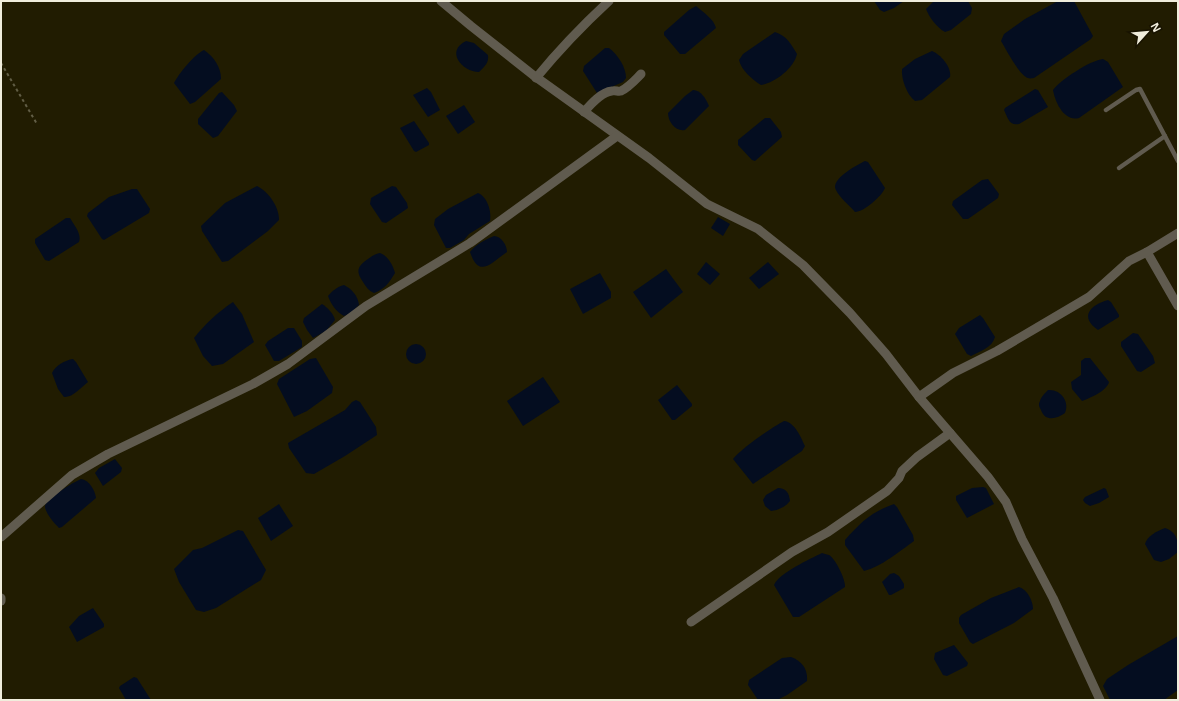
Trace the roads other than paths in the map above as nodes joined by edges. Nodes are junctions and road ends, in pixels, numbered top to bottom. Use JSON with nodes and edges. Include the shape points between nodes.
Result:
{"nodes":[{"id":1,"x":441,"y":1,"type":"edge"},
{"id":2,"x":609,"y":1,"type":"edge"},
{"id":3,"x":641,"y":74,"type":"dead end"},
{"id":4,"x":536,"y":78,"type":"junction"},
{"id":5,"x":1106,"y":110,"type":"dead end"},
{"id":6,"x":584,"y":112,"type":"junction"},
{"id":7,"x":616,"y":136,"type":"junction"},
{"id":8,"x":1165,"y":136,"type":"junction"},
{"id":9,"x":1178,"y":161,"type":"edge"},
{"id":10,"x":1119,"y":168,"type":"dead end"},
{"id":11,"x":1178,"y":233,"type":"edge"},
{"id":12,"x":1147,"y":252,"type":"junction"},
{"id":13,"x":1178,"y":306,"type":"edge"},
{"id":14,"x":920,"y":397,"type":"junction"},
{"id":15,"x":950,"y":433,"type":"junction"},
{"id":16,"x":1,"y":537,"type":"edge"},
{"id":17,"x":691,"y":622,"type":"dead end"},
{"id":18,"x":1100,"y":700,"type":"edge"}],
"edges":[{"from":1,"to":4,"type":"street"},
{"from":2,"to":4,"type":"street"},
{"from":3,"to":6,"type":"street","via":[[619,92],[606,93]]},
{"from":4,"to":6,"type":"street"},
{"from":5,"to":8,"type":"lane","via":[[1140,89]]},
{"from":6,"to":7,"type":"street"},
{"from":7,"to":14,"type":"street","via":[[708,204],[758,229],[803,265],[855,319]]},
{"from":7,"to":16,"type":"street","via":[[470,243],[366,306],[288,364],[253,384],[108,454],[72,475]]},
{"from":8,"to":9,"type":"lane"},
{"from":8,"to":10,"type":"lane"},
{"from":11,"to":12,"type":"street"},
{"from":12,"to":13,"type":"street"},
{"from":12,"to":14,"type":"street","via":[[1129,261],[1089,297],[997,351],[953,373]]},
{"from":14,"to":15,"type":"street"},
{"from":15,"to":17,"type":"street","via":[[902,470],[899,478],[887,491],[828,532],[780,560]]},
{"from":15,"to":18,"type":"street","via":[[1006,502],[1022,539],[1054,598]]}]}
